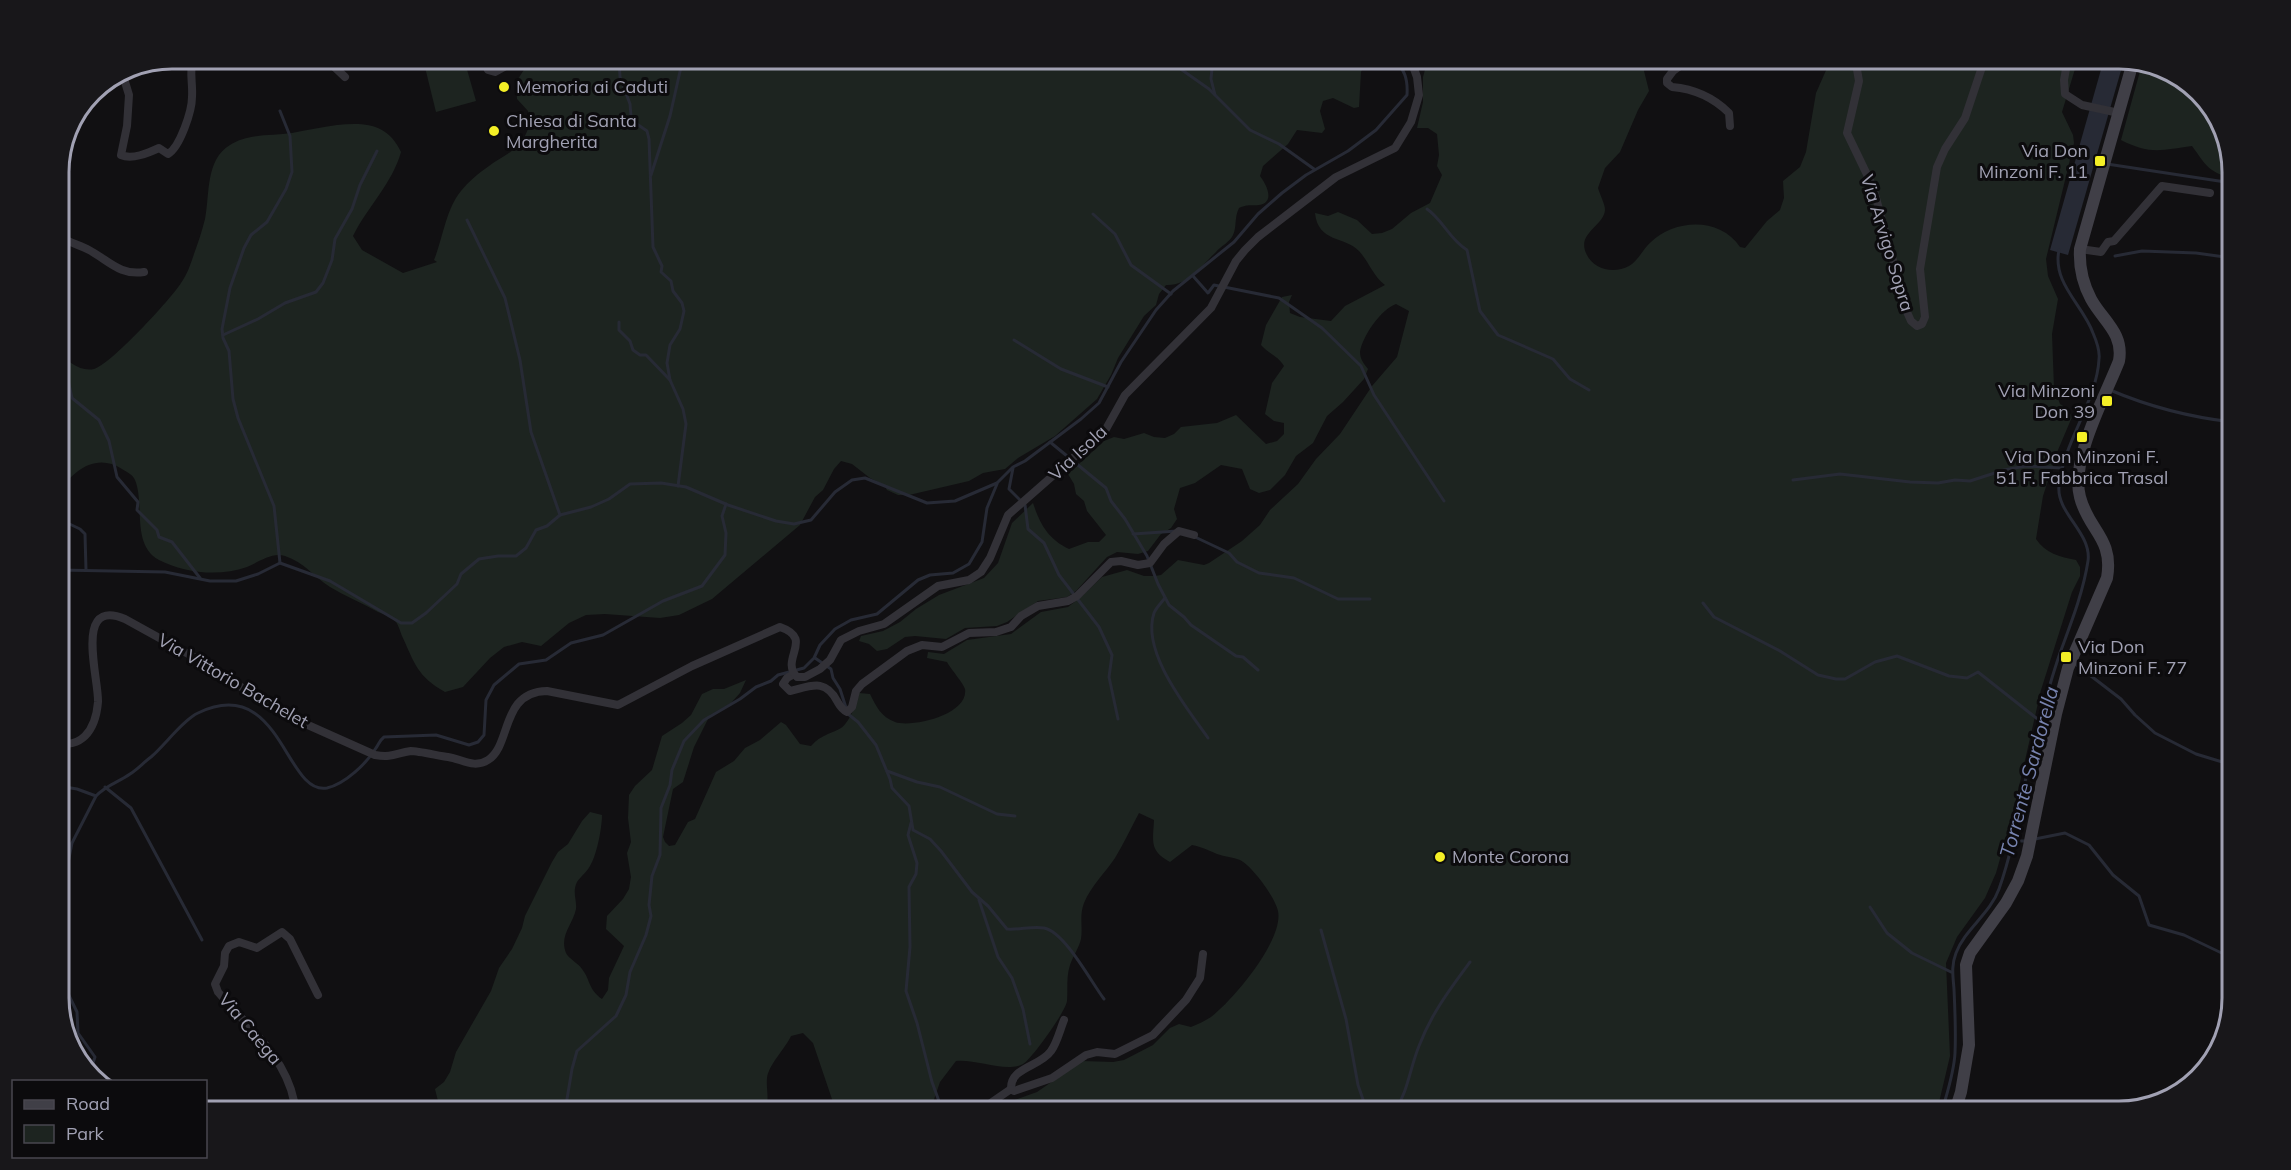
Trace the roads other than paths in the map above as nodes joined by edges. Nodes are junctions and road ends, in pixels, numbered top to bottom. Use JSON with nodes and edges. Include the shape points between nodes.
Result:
{"nodes":[{"id":1,"x":190,"y":69,"type":"edge"},
{"id":2,"x":339,"y":69,"type":"edge"},
{"id":3,"x":1414,"y":69,"type":"edge"},
{"id":4,"x":1674,"y":69,"type":"edge"},
{"id":5,"x":1857,"y":69,"type":"edge"},
{"id":6,"x":1981,"y":69,"type":"edge"},
{"id":7,"x":2066,"y":69,"type":"edge"},
{"id":8,"x":2130,"y":70,"type":"edge"},
{"id":9,"x":345,"y":77,"type":"dead end"},
{"id":10,"x":125,"y":81,"type":"edge"},
{"id":11,"x":2116,"y":113,"type":"junction"},
{"id":12,"x":1730,"y":126,"type":"dead end"},
{"id":13,"x":2210,"y":193,"type":"dead end"},
{"id":14,"x":69,"y":241,"type":"edge"},
{"id":15,"x":2080,"y":249,"type":"junction"},
{"id":16,"x":144,"y":273,"type":"dead end"},
{"id":17,"x":1194,"y":535,"type":"dead end"},
{"id":18,"x":794,"y":674,"type":"junction"},
{"id":19,"x":69,"y":743,"type":"edge"},
{"id":20,"x":1203,"y":954,"type":"dead end"},
{"id":21,"x":318,"y":994,"type":"dead end"},
{"id":22,"x":1064,"y":1020,"type":"dead end"},
{"id":23,"x":1011,"y":1089,"type":"junction"},
{"id":24,"x":293,"y":1101,"type":"edge"},
{"id":25,"x":994,"y":1101,"type":"edge"},
{"id":26,"x":1958,"y":1101,"type":"edge"}],
"edges":[{"from":1,"to":10,"type":"street","via":[[190,112],[176,147],[168,154],[159,148],[126,158],[121,155],[128,126],[129,95]]},
{"from":2,"to":9,"type":"street"},
{"from":3,"to":18,"type":"street","name":"Via Isola","via":[[1419,95],[1411,122],[1395,148],[1336,177],[1251,243],[1236,261],[1212,308],[1125,395],[1106,429],[1008,515],[981,572],[969,580],[938,586],[884,624],[841,640],[830,660],[805,678]]},
{"from":4,"to":12,"type":"street","via":[[1667,83],[1704,94],[1718,103],[1729,113]]},
{"from":5,"to":6,"type":"street","name":"Via Arvigo Sopra","via":[[1859,81],[1847,133],[1873,187],[1907,312],[1917,326],[1925,317],[1920,269],[1937,167],[1965,118]]},
{"from":7,"to":11,"type":"street","via":[[2065,94],[2082,105]]},
{"from":8,"to":11,"type":"main road"},
{"from":11,"to":15,"type":"main road"},
{"from":13,"to":15,"type":"street","via":[[2162,186],[2102,252]]},
{"from":14,"to":16,"type":"street","via":[[120,270]]},
{"from":15,"to":26,"type":"main road","via":[[2085,286],[2114,329],[2120,348],[2119,361],[2078,473],[2080,498],[2106,547],[2108,569],[2068,668],[2024,865],[2006,903],[1970,953],[1966,966],[1969,1045]]},
{"from":17,"to":18,"type":"street","via":[[1179,531],[1150,562],[1111,562],[1077,596],[1038,606],[1011,627],[969,633],[942,647],[922,645],[908,651],[862,684],[847,712],[826,687],[818,684],[790,691],[784,688],[787,678]]},
{"from":18,"to":19,"type":"street","name":"Via Vittorio Bachelet","via":[[791,664],[797,644],[795,636],[780,627],[692,666],[618,705],[536,692],[518,705],[509,718],[498,749],[489,760],[478,764],[412,751],[388,757],[375,755],[281,713],[201,661],[125,619],[107,616],[99,620],[91,634],[98,700],[96,717],[82,739]]},
{"from":20,"to":23,"type":"street","via":[[1200,978],[1154,1035],[1115,1054],[1086,1055],[1052,1078]]},
{"from":21,"to":24,"type":"street","name":"Via Caega","via":[[290,939],[282,932],[257,948],[239,942],[230,946],[215,984],[282,1066]]},
{"from":22,"to":23,"type":"street","via":[[1051,1051],[1018,1072]]},
{"from":23,"to":25,"type":"street"}]}
